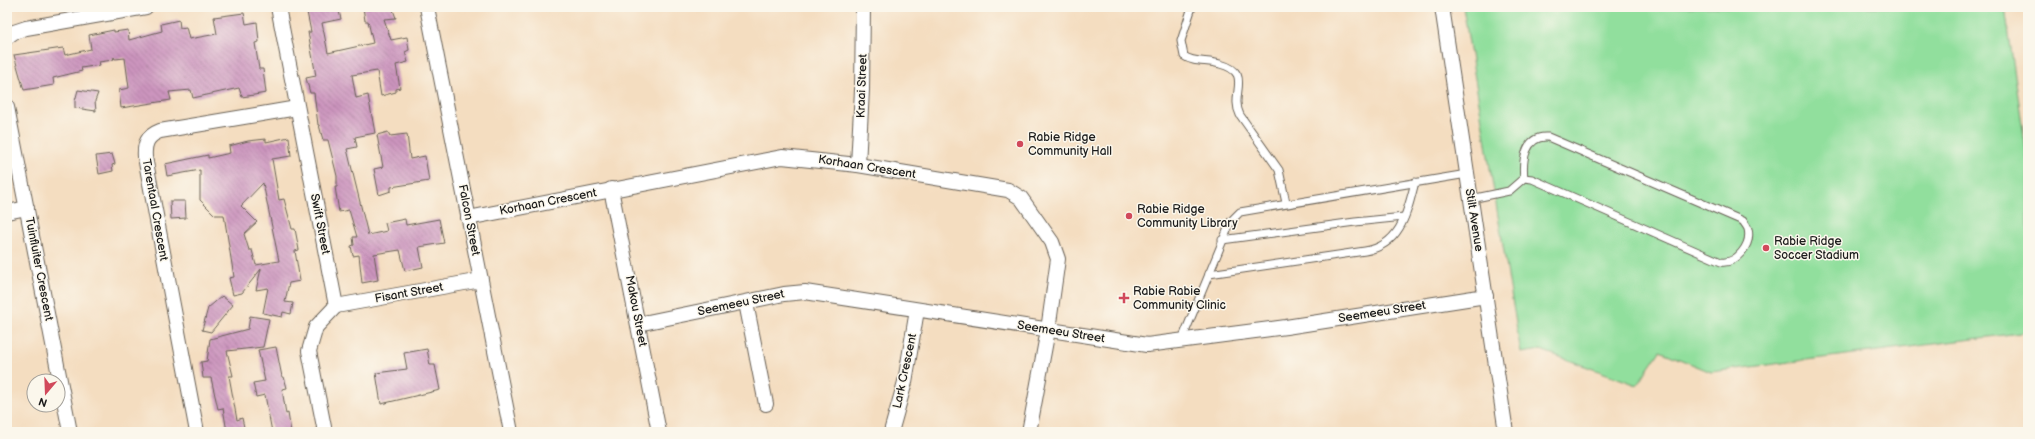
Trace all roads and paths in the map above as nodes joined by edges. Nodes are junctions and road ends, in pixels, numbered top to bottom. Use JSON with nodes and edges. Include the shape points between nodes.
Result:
{"nodes":[{"id":1,"x":146,"y":7,"type":"edge"},
{"id":2,"x":278,"y":7,"type":"edge"},
{"id":3,"x":427,"y":7,"type":"edge"},
{"id":4,"x":864,"y":7,"type":"edge"},
{"id":5,"x":1192,"y":7,"type":"edge"},
{"id":6,"x":1442,"y":7,"type":"edge"},
{"id":7,"x":7,"y":37,"type":"edge"},
{"id":8,"x":7,"y":107,"type":"edge"},
{"id":9,"x":297,"y":108,"type":"junction"},
{"id":10,"x":858,"y":165,"type":"junction"},
{"id":11,"x":1467,"y":174,"type":"junction"},
{"id":12,"x":1524,"y":178,"type":"junction"},
{"id":13,"x":1415,"y":182,"type":"junction"},
{"id":14,"x":611,"y":189,"type":"junction"},
{"id":15,"x":1471,"y":199,"type":"junction"},
{"id":16,"x":1286,"y":203,"type":"junction"},
{"id":17,"x":27,"y":208,"type":"junction"},
{"id":18,"x":7,"y":212,"type":"edge"},
{"id":19,"x":468,"y":218,"type":"junction"},
{"id":20,"x":1404,"y":218,"type":"junction"},
{"id":21,"x":1222,"y":240,"type":"junction"},
{"id":22,"x":1209,"y":274,"type":"junction"},
{"id":23,"x":481,"y":280,"type":"junction"},
{"id":24,"x":1486,"y":296,"type":"junction"},
{"id":25,"x":746,"y":303,"type":"junction"},
{"id":26,"x":336,"y":306,"type":"junction"},
{"id":27,"x":917,"y":310,"type":"junction"},
{"id":28,"x":638,"y":324,"type":"junction"},
{"id":29,"x":1048,"y":330,"type":"junction"},
{"id":30,"x":1181,"y":342,"type":"junction"},
{"id":31,"x":766,"y":404,"type":"dead end"},
{"id":32,"x":70,"y":432,"type":"edge"},
{"id":33,"x":197,"y":432,"type":"edge"},
{"id":34,"x":325,"y":432,"type":"edge"},
{"id":35,"x":511,"y":432,"type":"edge"},
{"id":36,"x":659,"y":432,"type":"edge"},
{"id":37,"x":892,"y":432,"type":"edge"},
{"id":38,"x":1029,"y":432,"type":"edge"},
{"id":39,"x":1506,"y":432,"type":"edge"}],
"edges":[{"from":1,"to":7,"type":"street","via":[[26,28]]},
{"from":2,"to":9,"type":"street","name":"Swift Street"},
{"from":3,"to":19,"type":"street","name":"Falcon Street"},
{"from":4,"to":10,"type":"street","name":"Kraai Street"},
{"from":5,"to":16,"type":"lane","via":[[1181,41],[1184,56],[1193,60],[1216,62],[1236,70],[1239,77],[1236,107],[1280,173]]},
{"from":6,"to":11,"type":"street","name":"Stilt Avenue"},
{"from":8,"to":17,"type":"street","name":"Tuinfluiter Crescent"},
{"from":9,"to":26,"type":"street","name":"Swift Street"},
{"from":9,"to":33,"type":"street","name":"Tarentaal Crescent","via":[[160,131],[150,136],[145,146]]},
{"from":10,"to":14,"type":"street","name":"Korhaan Crescent","via":[[782,157]]},
{"from":10,"to":29,"type":"street","name":"Korhaan Crescent","via":[[1002,188],[1014,192],[1021,198],[1052,242],[1058,258]]},
{"from":11,"to":13,"type":"lane"},
{"from":11,"to":15,"type":"street","name":"Stilt Avenue"},
{"from":12,"to":12,"type":"lane","via":[[1532,179],[1721,262],[1729,263],[1735,260],[1748,238],[1748,228],[1743,221],[1548,136],[1540,136],[1532,142],[1526,152]]},
{"from":12,"to":15,"type":"lane","via":[[1509,192]]},
{"from":13,"to":16,"type":"lane"},
{"from":13,"to":20,"type":"lane"},
{"from":14,"to":19,"type":"street","name":"Korhaan Crescent"},
{"from":14,"to":28,"type":"street","name":"Makou Street"},
{"from":15,"to":24,"type":"street","name":"Stilt Avenue"},
{"from":16,"to":21,"type":"lane","via":[[1240,212],[1231,221]]},
{"from":17,"to":18,"type":"street"},
{"from":17,"to":32,"type":"street","name":"Tuinfluiter Crescent"},
{"from":19,"to":23,"type":"street","name":"Falcon Street"},
{"from":20,"to":21,"type":"lane"},
{"from":20,"to":22,"type":"lane","via":[[1392,239],[1382,247]]},
{"from":21,"to":22,"type":"lane"},
{"from":22,"to":30,"type":"lane"},
{"from":23,"to":26,"type":"street","name":"Fisant Street"},
{"from":23,"to":35,"type":"street","name":"Falcon Street"},
{"from":24,"to":30,"type":"street","name":"Seemeeu Street"},
{"from":24,"to":39,"type":"street","name":"Stilt Avenue"},
{"from":25,"to":27,"type":"street","name":"Seemeeu Street","via":[[805,292]]},
{"from":25,"to":28,"type":"street","name":"Seemeeu Street"},
{"from":25,"to":31,"type":"street"},
{"from":26,"to":34,"type":"street","via":[[316,327],[309,351]]},
{"from":27,"to":29,"type":"street","name":"Seemeeu Street"},
{"from":27,"to":37,"type":"street","name":"Lark Crescent"},
{"from":28,"to":36,"type":"street","name":"Makou Street"},
{"from":29,"to":30,"type":"street","name":"Seemeeu Street","via":[[1147,345]]},
{"from":29,"to":38,"type":"street","name":"Korhaan Crescent"}]}
